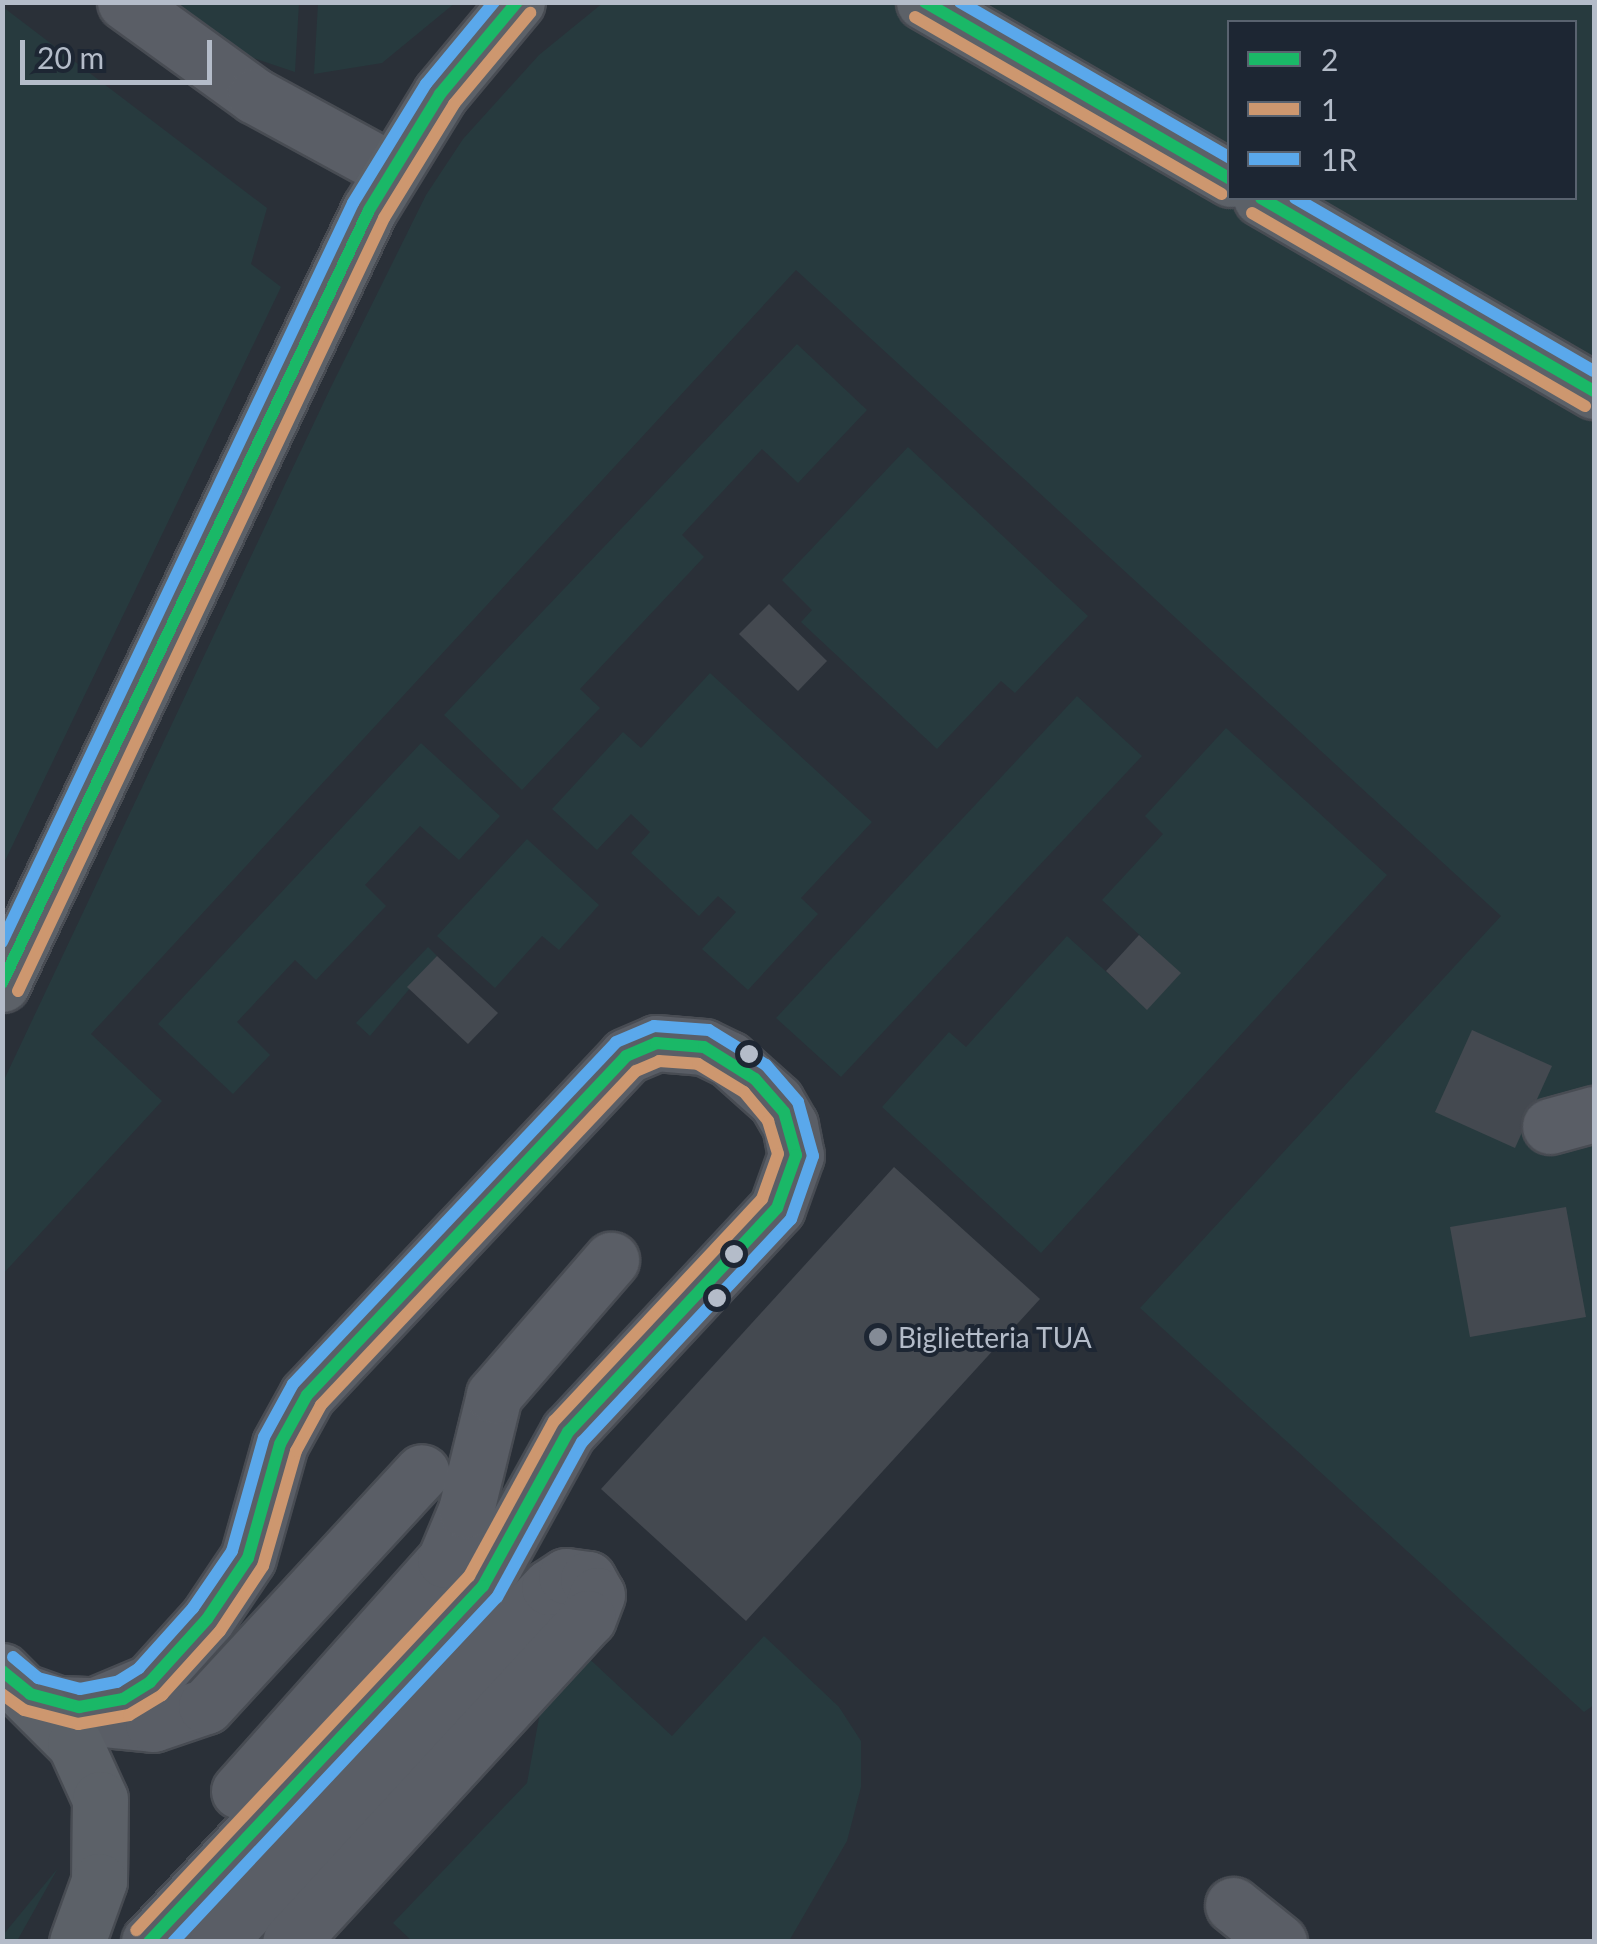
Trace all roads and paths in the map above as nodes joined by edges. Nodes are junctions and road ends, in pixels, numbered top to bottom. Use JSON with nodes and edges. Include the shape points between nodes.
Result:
{"nodes":[{"id":1,"x":125,"y":2,"type":"edge"},
{"id":2,"x":517,"y":2,"type":"edge"},
{"id":3,"x":924,"y":2,"type":"edge"},
{"id":4,"x":391,"y":170,"type":"junction"},
{"id":5,"x":1227,"y":177,"type":"edge"},
{"id":6,"x":1264,"y":200,"type":"edge"},
{"id":7,"x":1594,"y":391,"type":"edge"},
{"id":8,"x":2,"y":984,"type":"edge"},
{"id":9,"x":611,"y":1260,"type":"dead end"},
{"id":10,"x":422,"y":1472,"type":"dead end"},
{"id":11,"x":16,"y":1682,"type":"edge"},
{"id":12,"x":1233,"y":1905,"type":"dead end"},
{"id":13,"x":78,"y":1942,"type":"edge"},
{"id":14,"x":103,"y":1942,"type":"edge"},
{"id":15,"x":149,"y":1942,"type":"edge"},
{"id":16,"x":216,"y":1942,"type":"edge"},
{"id":17,"x":290,"y":1942,"type":"edge"},
{"id":18,"x":1279,"y":1942,"type":"edge"}],
"edges":[{"from":1,"to":4,"type":"street","via":[[256,96]]},
{"from":2,"to":4,"type":"main road","via":[[459,68]]},
{"from":3,"to":5,"type":"main road"},
{"from":4,"to":8,"type":"main road"},
{"from":6,"to":7,"type":"main road"},
{"from":9,"to":14,"type":"street","via":[[494,1395],[466,1510],[445,1560]]},
{"from":10,"to":11,"type":"street","via":[[197,1712],[125,1725],[61,1711]]},
{"from":11,"to":13,"type":"main road","via":[[75,1744],[100,1799],[99,1880]]},
{"from":11,"to":15,"type":"street","via":[[80,1707],[123,1698],[150,1682],[248,1558],[275,1458],[307,1396],[626,1056],[656,1044],[704,1048],[729,1058],[776,1101],[796,1155],[776,1208],[568,1432],[483,1586]]},
{"from":12,"to":18,"type":"street"},
{"from":16,"to":17,"type":"street","via":[[549,1587],[566,1576],[588,1580],[597,1595],[588,1618]]}]}
